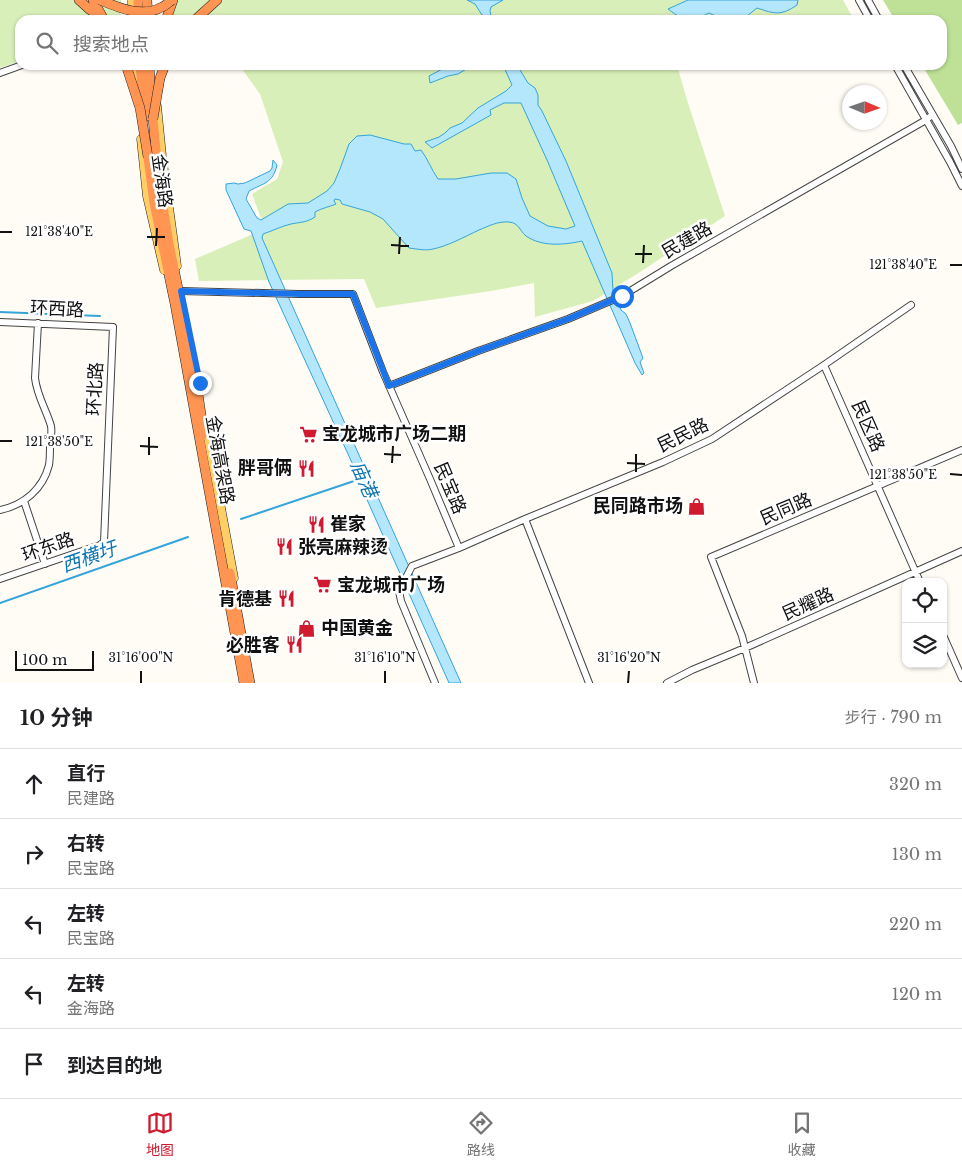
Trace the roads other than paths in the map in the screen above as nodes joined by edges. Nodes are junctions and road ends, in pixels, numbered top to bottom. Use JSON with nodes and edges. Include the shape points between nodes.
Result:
{"nodes":[{"id":1,"x":79,"y":0,"type":"edge"},
{"id":2,"x":93,"y":0,"type":"edge"},
{"id":3,"x":100,"y":0,"type":"edge"},
{"id":4,"x":132,"y":0,"type":"edge"},
{"id":5,"x":138,"y":0,"type":"edge"},
{"id":6,"x":149,"y":0,"type":"edge"},
{"id":7,"x":172,"y":0,"type":"edge"},
{"id":8,"x":217,"y":0,"type":"edge"},
{"id":9,"x":860,"y":0,"type":"edge"},
{"id":10,"x":868,"y":0,"type":"edge"},
{"id":11,"x":97,"y":15,"type":"edge"},
{"id":12,"x":101,"y":15,"type":"edge"},
{"id":13,"x":132,"y":15,"type":"edge"},
{"id":14,"x":138,"y":15,"type":"edge"},
{"id":15,"x":149,"y":15,"type":"edge"},
{"id":16,"x":168,"y":15,"type":"edge"},
{"id":17,"x":200,"y":15,"type":"edge"},
{"id":18,"x":868,"y":15,"type":"edge"},
{"id":19,"x":876,"y":15,"type":"edge"},
{"id":20,"x":15,"y":68,"type":"edge"},
{"id":21,"x":128,"y":70,"type":"edge"},
{"id":22,"x":134,"y":70,"type":"edge"},
{"id":23,"x":140,"y":70,"type":"edge"},
{"id":24,"x":149,"y":70,"type":"edge"},
{"id":25,"x":153,"y":70,"type":"edge"},
{"id":26,"x":160,"y":70,"type":"edge"},
{"id":27,"x":162,"y":70,"type":"edge"},
{"id":28,"x":898,"y":70,"type":"edge"},
{"id":29,"x":907,"y":70,"type":"edge"},
{"id":30,"x":0,"y":73,"type":"edge"},
{"id":31,"x":160,"y":78,"type":"junction"},
{"id":32,"x":932,"y":114,"type":"junction"},
{"id":33,"x":152,"y":119,"type":"junction"},
{"id":34,"x":926,"y":120,"type":"junction"},
{"id":35,"x":148,"y":157,"type":"junction"},
{"id":36,"x":962,"y":169,"type":"edge"},
{"id":37,"x":962,"y":186,"type":"edge"},
{"id":38,"x":181,"y":291,"type":"junction"},
{"id":39,"x":911,"y":305,"type":"dead end"},
{"id":40,"x":0,"y":322,"type":"edge"},
{"id":41,"x":38,"y":323,"type":"junction"},
{"id":42,"x":113,"y":327,"type":"joint"},
{"id":43,"x":824,"y":365,"type":"junction"},
{"id":44,"x":389,"y":386,"type":"junction"},
{"id":45,"x":962,"y":450,"type":"edge"},
{"id":46,"x":879,"y":486,"type":"junction"},
{"id":47,"x":24,"y":501,"type":"junction"},
{"id":48,"x":0,"y":510,"type":"edge"},
{"id":49,"x":525,"y":520,"type":"junction"},
{"id":50,"x":104,"y":542,"type":"joint"},
{"id":51,"x":458,"y":548,"type":"junction"},
{"id":52,"x":962,"y":551,"type":"edge"},
{"id":53,"x":45,"y":564,"type":"junction"},
{"id":54,"x":916,"y":572,"type":"junction"},
{"id":55,"x":918,"y":578,"type":"edge"},
{"id":56,"x":0,"y":579,"type":"edge"},
{"id":57,"x":947,"y":644,"type":"edge"},
{"id":58,"x":745,"y":648,"type":"junction"},
{"id":59,"x":962,"y":678,"type":"edge"},
{"id":60,"x":242,"y":683,"type":"edge"},
{"id":61,"x":252,"y":683,"type":"edge"},
{"id":62,"x":435,"y":683,"type":"edge"},
{"id":63,"x":589,"y":683,"type":"edge"},
{"id":64,"x":667,"y":683,"type":"edge"},
{"id":65,"x":754,"y":683,"type":"edge"}],
"edges":[{"from":1,"to":11,"type":"highway"},
{"from":2,"to":12,"type":"highway"},
{"from":3,"to":7,"type":"highway","bridge":true,"via":[[144,13],[162,8]]},
{"from":4,"to":13,"type":"main road"},
{"from":5,"to":14,"type":"highway"},
{"from":6,"to":15,"type":"highway"},
{"from":7,"to":16,"type":"highway"},
{"from":8,"to":17,"type":"highway"},
{"from":9,"to":18,"type":"street"},
{"from":10,"to":19,"type":"street"},
{"from":20,"to":30,"type":"street"},
{"from":21,"to":35,"type":"highway","bridge":true,"via":[[140,108]]},
{"from":22,"to":60,"type":"main road","name":"金海路","via":[[147,196],[178,332]]},
{"from":23,"to":35,"type":"highway","name":"金海高架路","bridge":true},
{"from":24,"to":33,"type":"highway","name":"金海高架路"},
{"from":25,"to":38,"type":"main road","name":"金海路"},
{"from":26,"to":31,"type":"highway"},
{"from":27,"to":31,"type":"highway"},
{"from":28,"to":34,"type":"street"},
{"from":29,"to":32,"type":"street"},
{"from":31,"to":33,"type":"highway","bridge":true},
{"from":32,"to":34,"type":"street","name":"民建路"},
{"from":32,"to":36,"type":"street"},
{"from":33,"to":61,"type":"highway","name":"金海高架路","via":[[169,244]]},
{"from":34,"to":37,"type":"street"},
{"from":34,"to":44,"type":"street","name":"民建路","via":[[622,296]]},
{"from":35,"to":60,"type":"highway","name":"金海高架路"},
{"from":38,"to":44,"type":"street","name":"民宝路","via":[[353,294]]},
{"from":38,"to":61,"type":"main road","name":"金海路"},
{"from":39,"to":43,"type":"street","name":"民民路"},
{"from":40,"to":41,"type":"street","name":"环西路"},
{"from":41,"to":42,"type":"street","name":"环西路"},
{"from":41,"to":47,"type":"street","via":[[35,378],[51,428],[49,464],[39,486]]},
{"from":42,"to":50,"type":"street","name":"环北路"},
{"from":43,"to":46,"type":"street","name":"民区路"},
{"from":43,"to":49,"type":"street","name":"民民路","via":[[712,439]]},
{"from":44,"to":51,"type":"street","name":"民宝路"},
{"from":45,"to":46,"type":"street","name":"民同路"},
{"from":46,"to":54,"type":"street","name":"民区路"},
{"from":46,"to":58,"type":"street","name":"民同路","via":[[711,557]]},
{"from":47,"to":48,"type":"street"},
{"from":47,"to":53,"type":"street"},
{"from":49,"to":51,"type":"street","name":"民民路"},
{"from":49,"to":63,"type":"street"},
{"from":50,"to":53,"type":"street","name":"环东路"},
{"from":51,"to":62,"type":"street","name":"民民路","via":[[412,566],[399,591]]},
{"from":52,"to":54,"type":"street","name":"民耀路"},
{"from":53,"to":56,"type":"street","name":"环东路"},
{"from":54,"to":55,"type":"street","name":"民区路"},
{"from":54,"to":58,"type":"street","name":"民耀路"},
{"from":57,"to":59,"type":"street"},
{"from":58,"to":64,"type":"street","name":"民耀路"},
{"from":58,"to":65,"type":"street"}]}
